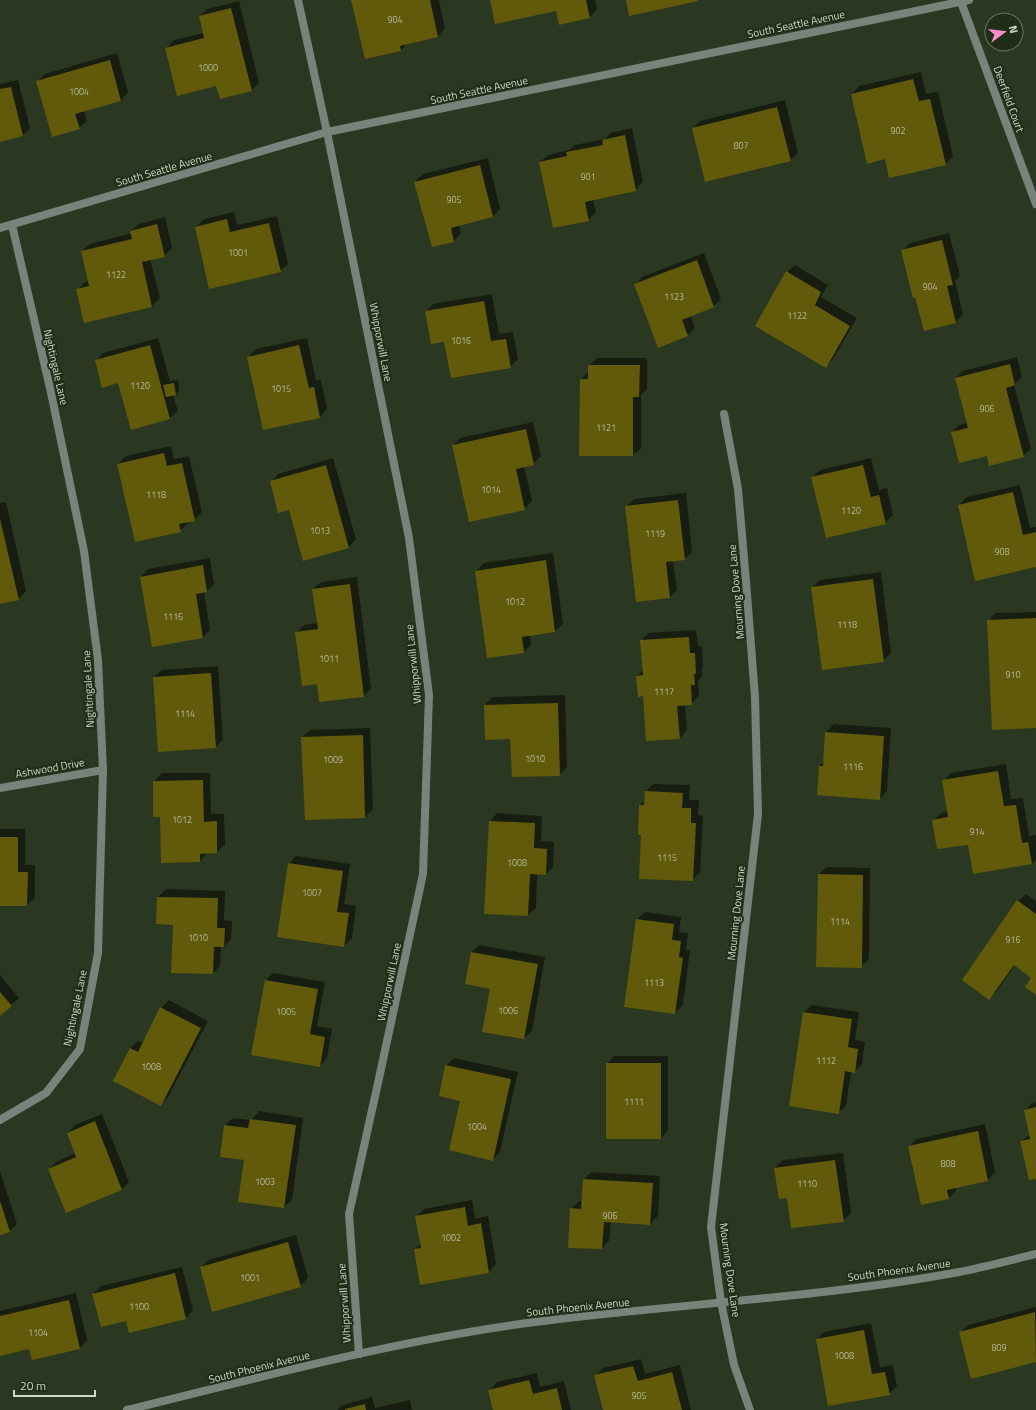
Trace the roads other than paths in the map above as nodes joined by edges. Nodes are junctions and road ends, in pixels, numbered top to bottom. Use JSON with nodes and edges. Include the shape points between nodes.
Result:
{"nodes":[{"id":1,"x":298,"y":0,"type":"edge"},
{"id":2,"x":965,"y":1,"type":"edge"},
{"id":3,"x":327,"y":132,"type":"junction"},
{"id":4,"x":1036,"y":204,"type":"edge"},
{"id":5,"x":12,"y":225,"type":"junction"},
{"id":6,"x":0,"y":228,"type":"edge"},
{"id":7,"x":724,"y":414,"type":"dead end"},
{"id":8,"x":103,"y":770,"type":"junction"},
{"id":9,"x":0,"y":788,"type":"edge"},
{"id":10,"x":0,"y":1120,"type":"edge"},
{"id":11,"x":1036,"y":1254,"type":"edge"},
{"id":12,"x":721,"y":1302,"type":"junction"},
{"id":13,"x":358,"y":1354,"type":"junction"},
{"id":14,"x":127,"y":1410,"type":"edge"},
{"id":15,"x":750,"y":1410,"type":"edge"}],
"edges":[{"from":1,"to":3,"type":"street","name":"Whipporwill Lane"},
{"from":2,"to":3,"type":"street","name":"South Seattle Avenue"},
{"from":2,"to":4,"type":"street","name":"Deerfield Court"},
{"from":3,"to":5,"type":"street","name":"South Seattle Avenue"},
{"from":3,"to":13,"type":"street","name":"Whipporwill Lane","via":[[409,538],[429,695],[423,874],[349,1214]]},
{"from":5,"to":6,"type":"street","name":"South Seattle Avenue"},
{"from":5,"to":8,"type":"street","name":"Nightingale Lane","via":[[84,551],[98,660]]},
{"from":7,"to":12,"type":"street","name":"Mourning Dove Lane","via":[[738,489],[746,581],[755,696],[758,814],[711,1227]]},
{"from":8,"to":9,"type":"street","name":"Ashwood Drive"},
{"from":8,"to":10,"type":"street","name":"Nightingale Lane","via":[[98,953],[80,1049],[46,1093]]},
{"from":11,"to":12,"type":"street","name":"South Phoenix Avenue","via":[[961,1272]]},
{"from":12,"to":13,"type":"street","name":"South Phoenix Avenue","via":[[536,1322],[462,1333]]},
{"from":12,"to":15,"type":"street","name":"Mourning Dove Lane","via":[[734,1365]]},
{"from":13,"to":14,"type":"street","name":"South Phoenix Avenue"}]}
